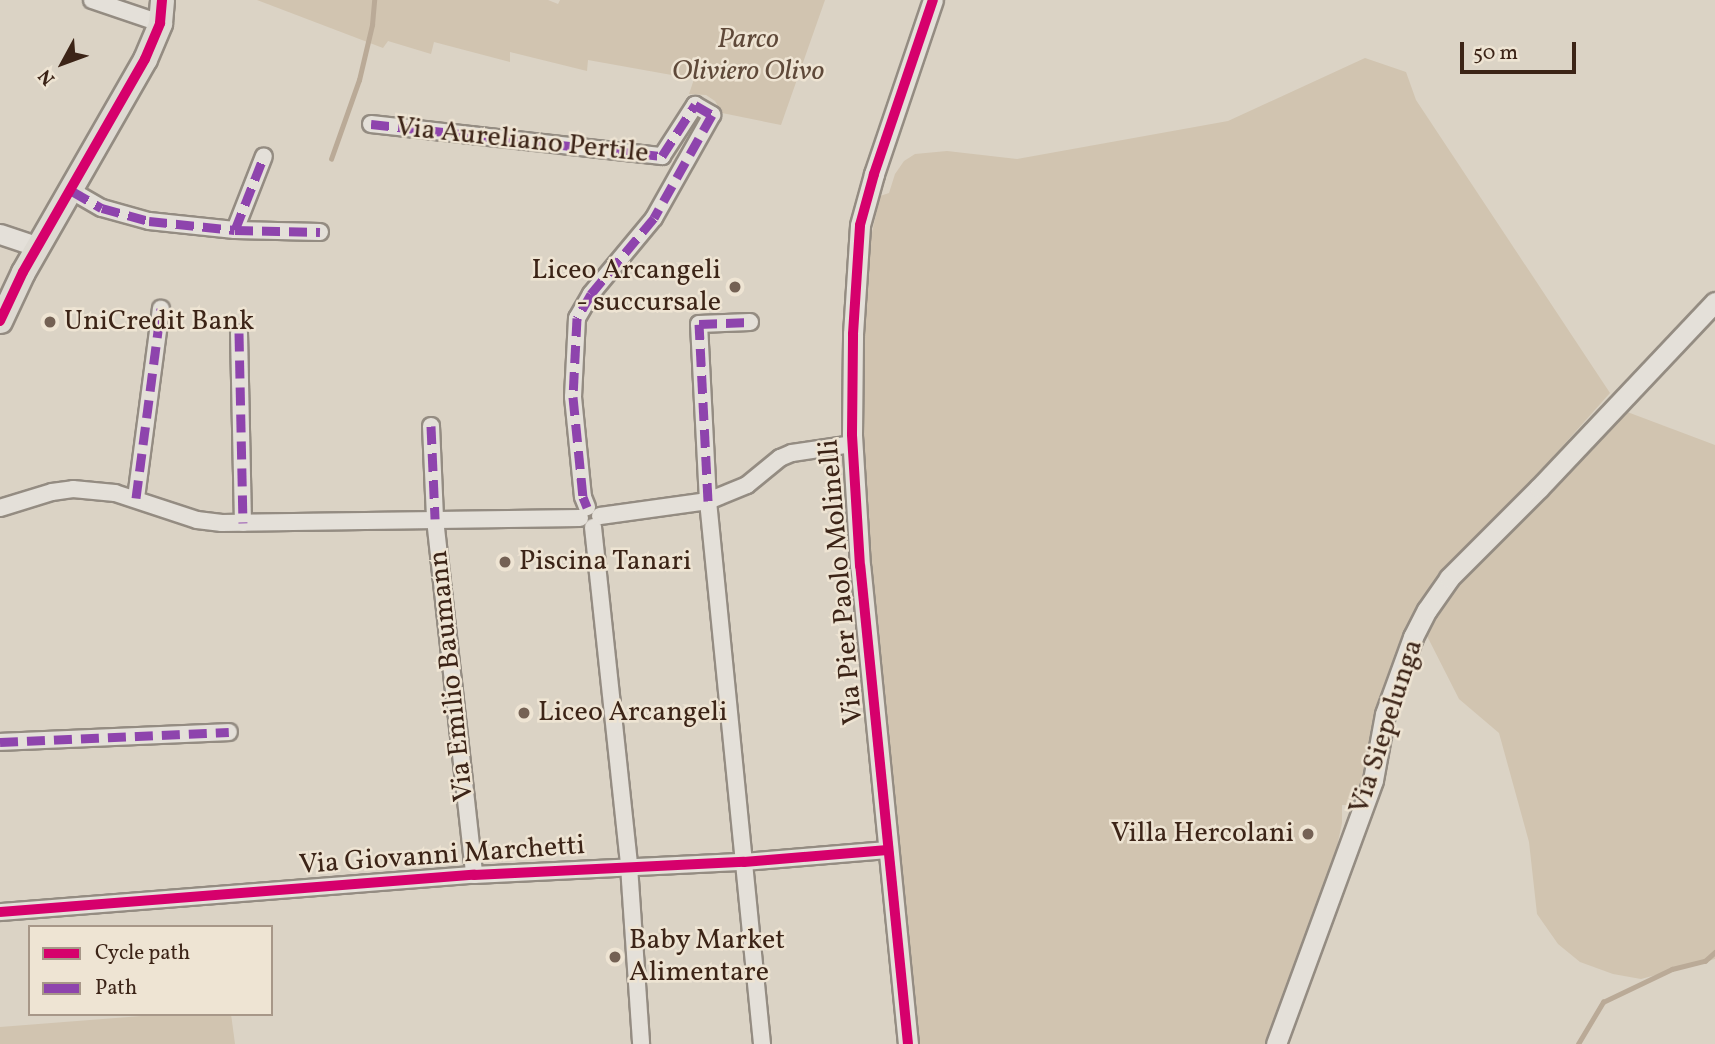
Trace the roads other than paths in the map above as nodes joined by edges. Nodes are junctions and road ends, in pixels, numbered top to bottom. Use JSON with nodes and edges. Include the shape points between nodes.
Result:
{"nodes":[{"id":1,"x":92,"y":0,"type":"edge"},
{"id":2,"x":162,"y":0,"type":"edge"},
{"id":3,"x":178,"y":0,"type":"edge"},
{"id":4,"x":933,"y":0,"type":"edge"},
{"id":5,"x":160,"y":23,"type":"junction"},
{"id":6,"x":370,"y":124,"type":"dead end"},
{"id":7,"x":264,"y":156,"type":"dead end"},
{"id":8,"x":72,"y":191,"type":"junction"},
{"id":9,"x":235,"y":230,"type":"junction"},
{"id":10,"x":320,"y":232,"type":"dead end"},
{"id":11,"x":0,"y":234,"type":"edge"},
{"id":12,"x":39,"y":247,"type":"junction"},
{"id":13,"x":1715,"y":302,"type":"edge"},
{"id":14,"x":161,"y":309,"type":"dead end"},
{"id":15,"x":0,"y":321,"type":"edge"},
{"id":16,"x":750,"y":322,"type":"dead end"},
{"id":17,"x":239,"y":333,"type":"dead end"},
{"id":18,"x":431,"y":426,"type":"dead end"},
{"id":19,"x":852,"y":444,"type":"junction"},
{"id":20,"x":136,"y":498,"type":"junction"},
{"id":21,"x":708,"y":501,"type":"junction"},
{"id":22,"x":0,"y":508,"type":"edge"},
{"id":23,"x":590,"y":517,"type":"junction"},
{"id":24,"x":435,"y":519,"type":"junction"},
{"id":25,"x":243,"y":523,"type":"junction"},
{"id":26,"x":229,"y":732,"type":"dead end"},
{"id":27,"x":0,"y":742,"type":"edge"},
{"id":28,"x":887,"y":850,"type":"junction"},
{"id":29,"x":744,"y":862,"type":"junction"},
{"id":30,"x":629,"y":866,"type":"junction"},
{"id":31,"x":474,"y":875,"type":"junction"},
{"id":32,"x":0,"y":912,"type":"edge"},
{"id":33,"x":641,"y":1044,"type":"edge"},
{"id":34,"x":762,"y":1044,"type":"edge"},
{"id":35,"x":908,"y":1044,"type":"edge"},
{"id":36,"x":1276,"y":1044,"type":"edge"}],
"edges":[{"from":1,"to":5,"type":"street"},
{"from":2,"to":5,"type":"main road"},
{"from":3,"to":5,"type":"main road"},
{"from":4,"to":19,"type":"street","name":"Via Pier Paolo Molinelli","via":[[860,225]]},
{"from":5,"to":8,"type":"main road","via":[[126,96]]},
{"from":6,"to":23,"type":"street","name":"Via Aureliano Pertile","via":[[662,156],[695,105],[712,115],[654,218],[591,294],[577,318],[573,397],[583,497]]},
{"from":7,"to":9,"type":"street"},
{"from":8,"to":9,"type":"street","via":[[102,208],[149,221]]},
{"from":8,"to":12,"type":"main road"},
{"from":9,"to":10,"type":"street"},
{"from":11,"to":12,"type":"street"},
{"from":12,"to":15,"type":"main road"},
{"from":13,"to":36,"type":"street","name":"Via Siepelunga","via":[[1449,578],[1427,610],[1385,714],[1373,780]]},
{"from":14,"to":20,"type":"street"},
{"from":16,"to":21,"type":"street","via":[[699,324]]},
{"from":17,"to":25,"type":"street"},
{"from":18,"to":24,"type":"street","name":"Via Emilio Baumann"},
{"from":19,"to":21,"type":"street","via":[[792,453],[747,485]]},
{"from":19,"to":28,"type":"street","name":"Via Pier Paolo Molinelli"},
{"from":20,"to":22,"type":"street","via":[[62,490]]},
{"from":20,"to":25,"type":"street","via":[[197,520]]},
{"from":21,"to":23,"type":"street"},
{"from":21,"to":29,"type":"street"},
{"from":23,"to":24,"type":"street"},
{"from":23,"to":30,"type":"street"},
{"from":24,"to":25,"type":"street"},
{"from":24,"to":31,"type":"street","name":"Via Emilio Baumann"},
{"from":26,"to":27,"type":"street"},
{"from":28,"to":29,"type":"street","name":"Via Giovanni Marchetti"},
{"from":28,"to":35,"type":"street","name":"Via Pier Paolo Molinelli"},
{"from":29,"to":30,"type":"street","name":"Via Giovanni Marchetti"},
{"from":29,"to":34,"type":"street"},
{"from":30,"to":31,"type":"street","name":"Via Giovanni Marchetti"},
{"from":30,"to":33,"type":"street"},
{"from":31,"to":32,"type":"street","name":"Via Giovanni Marchetti"}]}
